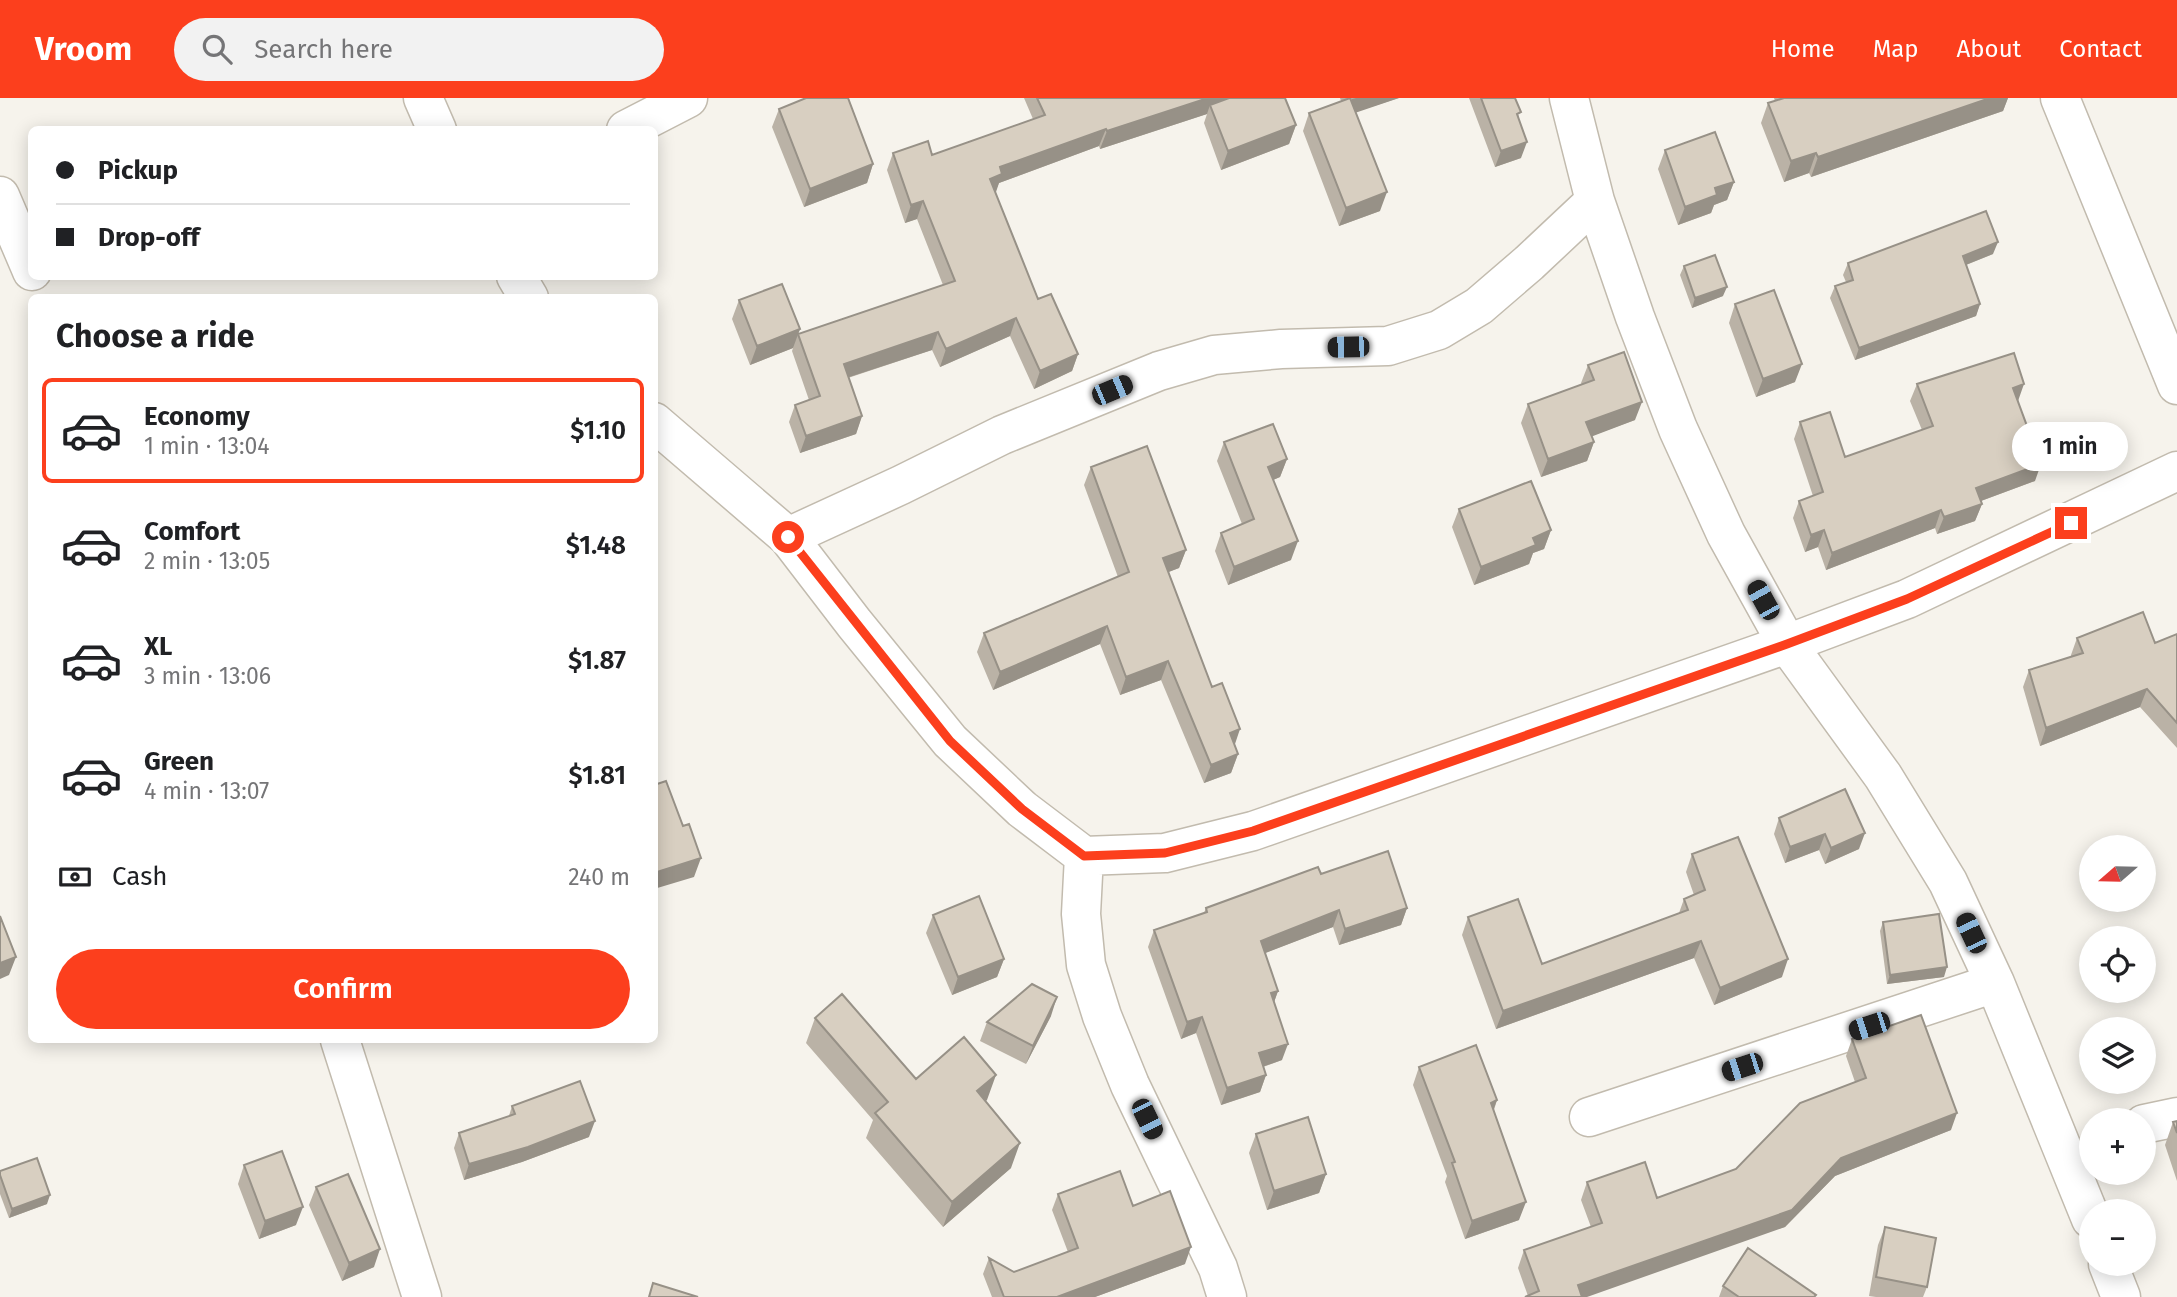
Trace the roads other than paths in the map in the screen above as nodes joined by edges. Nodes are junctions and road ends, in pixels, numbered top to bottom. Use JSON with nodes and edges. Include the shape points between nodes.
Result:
{"nodes":[{"id":1,"x":423,"y":98,"type":"edge"},
{"id":2,"x":688,"y":98,"type":"edge"},
{"id":3,"x":1569,"y":98,"type":"edge"},
{"id":4,"x":2060,"y":98,"type":"edge"},
{"id":5,"x":435,"y":126,"type":"edge"},
{"id":6,"x":634,"y":126,"type":"edge"},
{"id":7,"x":0,"y":196,"type":"edge"},
{"id":8,"x":1595,"y":201,"type":"junction"},
{"id":9,"x":28,"y":262,"type":"edge"},
{"id":10,"x":2177,"y":385,"type":"edge"},
{"id":11,"x":658,"y":425,"type":"edge"},
{"id":12,"x":2177,"y":471,"type":"edge"},
{"id":13,"x":788,"y":537,"type":"junction"},
{"id":14,"x":1787,"y":644,"type":"junction"},
{"id":15,"x":1084,"y":856,"type":"junction"},
{"id":16,"x":1995,"y":983,"type":"junction"},
{"id":17,"x":341,"y":1043,"type":"edge"},
{"id":18,"x":1589,"y":1116,"type":"dead end"},
{"id":19,"x":2177,"y":1116,"type":"edge"},
{"id":20,"x":2156,"y":1121,"type":"edge"},
{"id":21,"x":2077,"y":1140,"type":"edge"},
{"id":22,"x":2087,"y":1199,"type":"edge"},
{"id":23,"x":422,"y":1297,"type":"edge"},
{"id":24,"x":1227,"y":1297,"type":"edge"}],
"edges":[{"from":1,"to":5,"type":"street"},
{"from":2,"to":6,"type":"street"},
{"from":3,"to":8,"type":"street"},
{"from":4,"to":10,"type":"street"},
{"from":7,"to":9,"type":"street"},
{"from":8,"to":13,"type":"street","via":[[1479,306],[1439,330],[1388,346],[1214,355],[1159,371],[1002,435]]},
{"from":8,"to":14,"type":"street","via":[[1678,429],[1726,534]]},
{"from":11,"to":13,"type":"street"},
{"from":12,"to":14,"type":"street","via":[[1907,599]]},
{"from":13,"to":15,"type":"street","via":[[950,741],[1022,809]]},
{"from":14,"to":15,"type":"street","via":[[1253,831],[1165,853]]},
{"from":14,"to":16,"type":"street","via":[[1883,776],[1948,882]]},
{"from":15,"to":24,"type":"street","via":[[1081,914],[1086,965],[1098,1003],[1130,1085],[1218,1268]]},
{"from":16,"to":18,"type":"street"},
{"from":16,"to":21,"type":"street"},
{"from":17,"to":23,"type":"street"},
{"from":19,"to":20,"type":"street"},
{"from":21,"to":22,"type":"street"}]}
